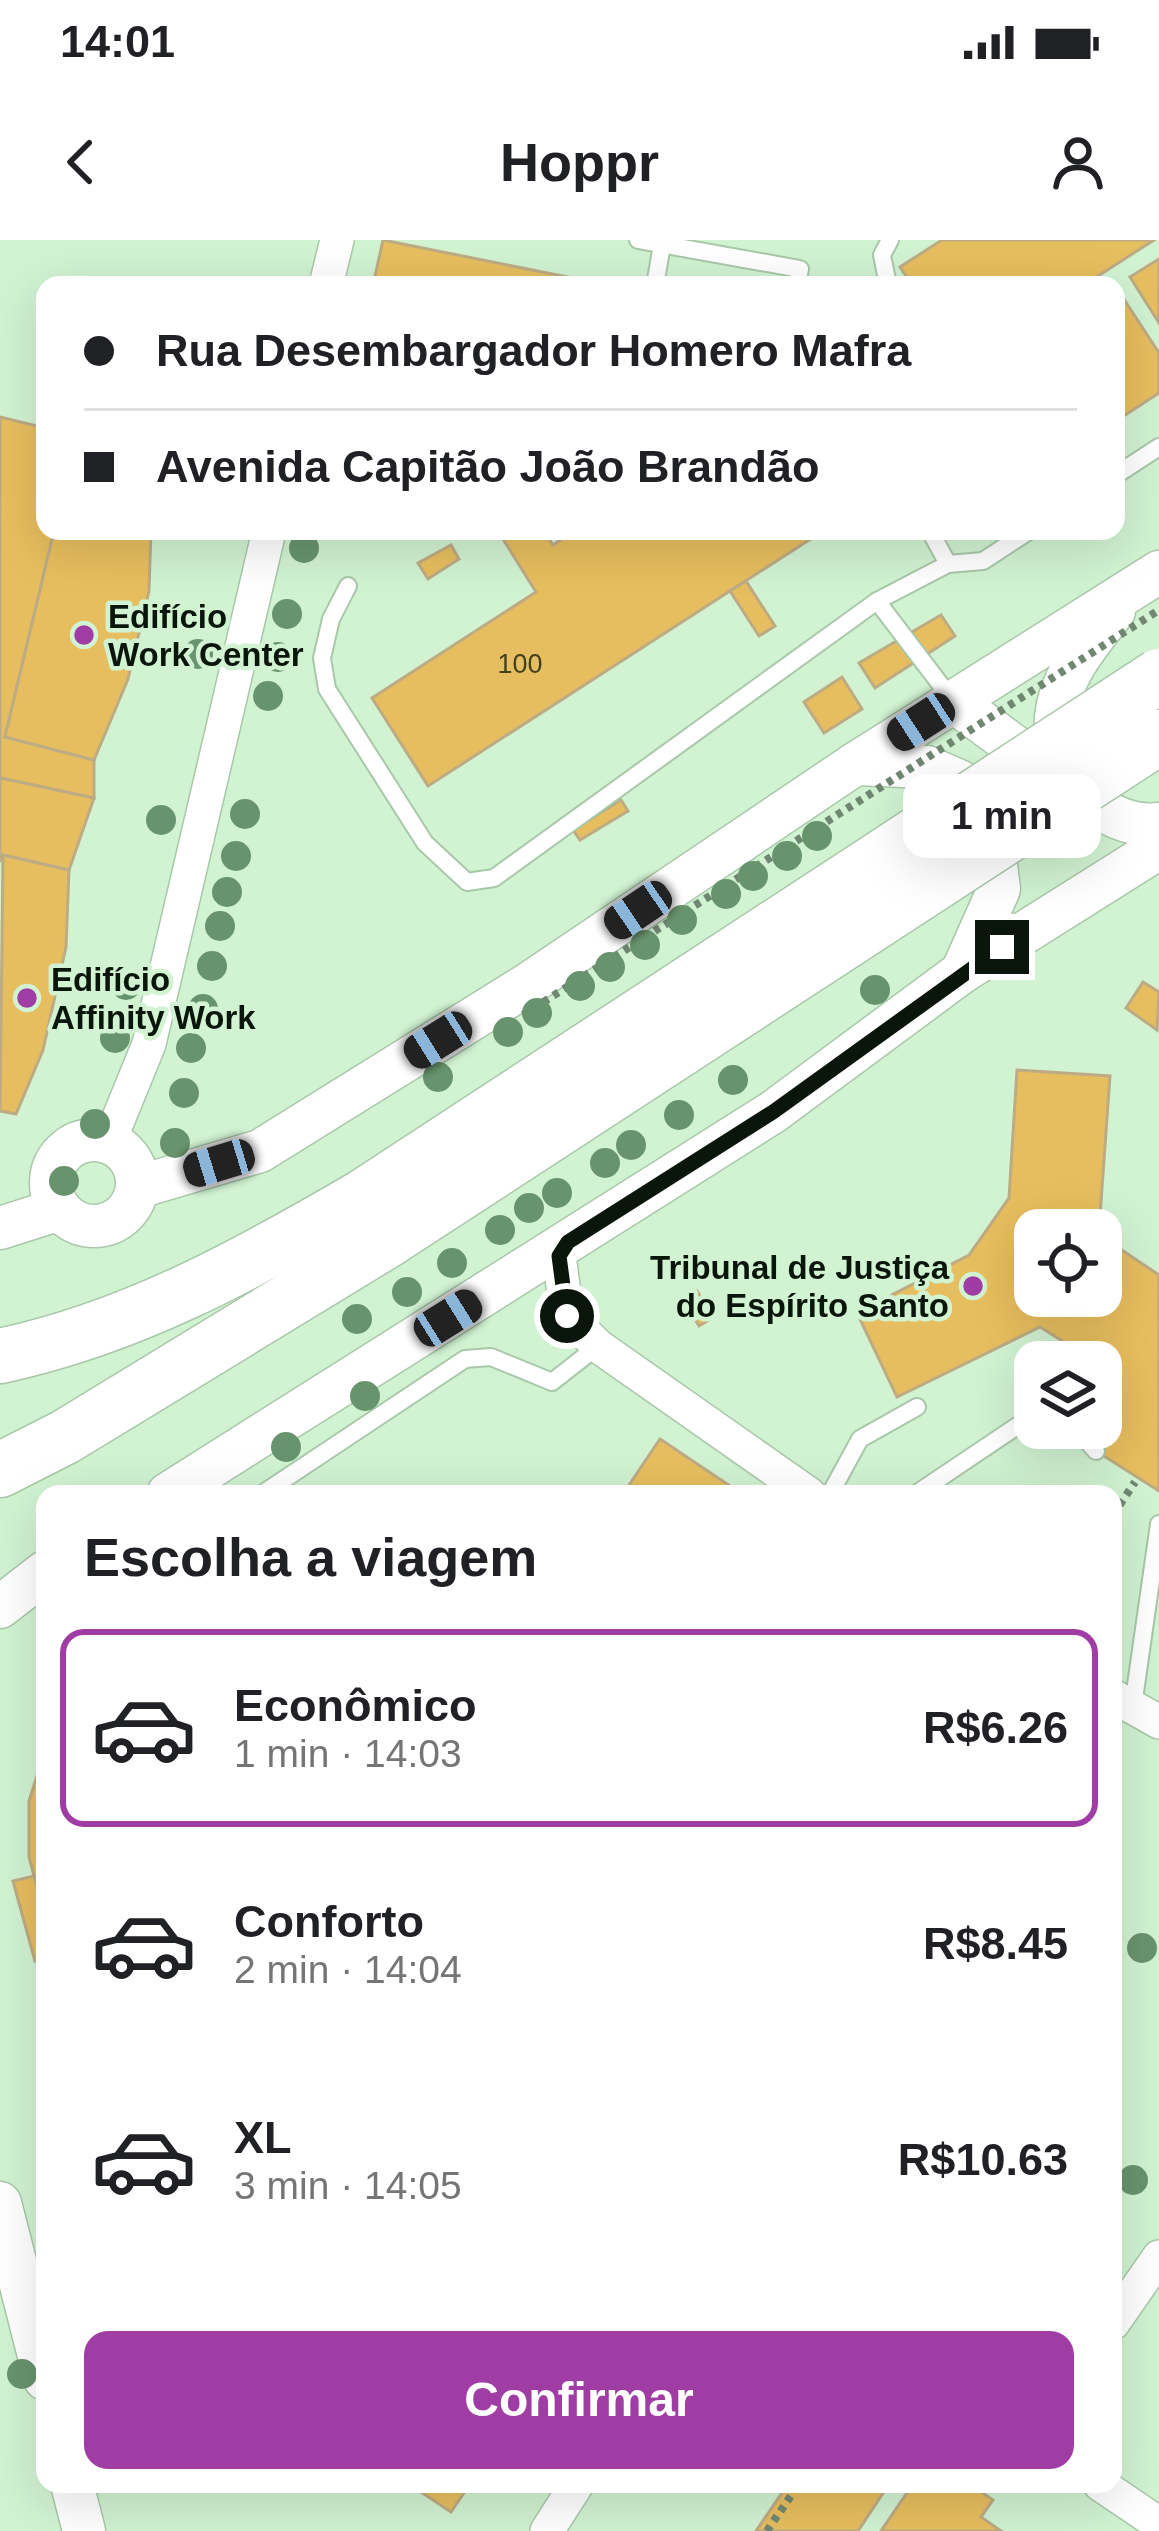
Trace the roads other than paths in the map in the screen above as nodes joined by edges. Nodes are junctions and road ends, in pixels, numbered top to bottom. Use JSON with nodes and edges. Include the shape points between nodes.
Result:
{"nodes":[{"id":1,"x":337,"y":240,"type":"edge"},
{"id":2,"x":638,"y":240,"type":"edge"},
{"id":3,"x":890,"y":240,"type":"edge"},
{"id":4,"x":662,"y":244,"type":"junction"},
{"id":5,"x":328,"y":276,"type":"edge"},
{"id":6,"x":657,"y":276,"type":"edge"},
{"id":7,"x":799,"y":276,"type":"edge"},
{"id":8,"x":886,"y":276,"type":"edge"},
{"id":9,"x":1159,"y":447,"type":"edge"},
{"id":10,"x":1125,"y":469,"type":"edge"},
{"id":11,"x":267,"y":540,"type":"edge"},
{"id":12,"x":935,"y":540,"type":"edge"},
{"id":13,"x":1015,"y":540,"type":"edge"},
{"id":14,"x":948,"y":564,"type":"junction"},
{"id":15,"x":348,"y":586,"type":"dead end"},
{"id":16,"x":1149,"y":591,"type":"edge"},
{"id":17,"x":877,"y":601,"type":"junction"},
{"id":18,"x":1159,"y":676,"type":"edge"},
{"id":19,"x":953,"y":701,"type":"junction"},
{"id":20,"x":1159,"y":737,"type":"edge"},
{"id":21,"x":855,"y":764,"type":"junction"},
{"id":22,"x":1093,"y":805,"type":"junction"},
{"id":23,"x":1159,"y":824,"type":"edge"},
{"id":24,"x":1159,"y":848,"type":"edge"},
{"id":25,"x":962,"y":972,"type":"junction"},
{"id":26,"x":109,"y":1142,"type":"junction"},
{"id":27,"x":138,"y":1187,"type":"junction"},
{"id":28,"x":60,"y":1209,"type":"junction"},
{"id":29,"x":375,"y":1219,"type":"junction"},
{"id":30,"x":0,"y":1228,"type":"edge"},
{"id":31,"x":568,"y":1242,"type":"junction"},
{"id":32,"x":164,"y":1304,"type":"junction"},
{"id":33,"x":0,"y":1322,"type":"edge"},
{"id":34,"x":598,"y":1346,"type":"junction"},
{"id":35,"x":0,"y":1356,"type":"edge"},
{"id":36,"x":128,"y":1399,"type":"junction"},
{"id":37,"x":917,"y":1407,"type":"dead end"},
{"id":38,"x":1014,"y":1428,"type":"edge"},
{"id":39,"x":0,"y":1470,"type":"edge"},
{"id":40,"x":182,"y":1485,"type":"edge"},
{"id":41,"x":276,"y":1485,"type":"edge"},
{"id":42,"x":796,"y":1485,"type":"edge"},
{"id":43,"x":835,"y":1485,"type":"edge"},
{"id":44,"x":929,"y":1485,"type":"edge"},
{"id":45,"x":0,"y":1490,"type":"edge"},
{"id":46,"x":0,"y":1505,"type":"edge"},
{"id":47,"x":1159,"y":1524,"type":"edge"},
{"id":48,"x":36,"y":1579,"type":"edge"},
{"id":49,"x":0,"y":1607,"type":"edge"},
{"id":50,"x":1135,"y":1708,"type":"edge"},
{"id":51,"x":0,"y":2203,"type":"edge"},
{"id":52,"x":1159,"y":2257,"type":"edge"},
{"id":53,"x":1122,"y":2310,"type":"edge"},
{"id":54,"x":36,"y":2344,"type":"edge"},
{"id":55,"x":74,"y":2493,"type":"edge"},
{"id":56,"x":571,"y":2493,"type":"edge"},
{"id":57,"x":1113,"y":2493,"type":"edge"},
{"id":58,"x":1159,"y":2524,"type":"edge"},
{"id":59,"x":84,"y":2531,"type":"edge"},
{"id":60,"x":547,"y":2531,"type":"edge"}],
"edges":[{"from":1,"to":5,"type":"street"},
{"from":2,"to":4,"type":"lane"},
{"from":3,"to":8,"type":"lane","via":[[882,255]]},
{"from":4,"to":6,"type":"lane"},
{"from":4,"to":7,"type":"lane","via":[[800,269]]},
{"from":9,"to":10,"type":"lane"},
{"from":11,"to":26,"type":"street","via":[[149,1044]]},
{"from":12,"to":14,"type":"lane"},
{"from":13,"to":14,"type":"lane","via":[[983,561]]},
{"from":14,"to":17,"type":"lane"},
{"from":15,"to":17,"type":"lane","via":[[322,658],[327,689],[425,843],[467,882],[494,878]]},
{"from":16,"to":19,"type":"street"},
{"from":16,"to":22,"type":"street","via":[[1073,665],[1055,718],[1066,772]]},
{"from":17,"to":19,"type":"lane"},
{"from":18,"to":29,"type":"main road","bridge":true},
{"from":19,"to":21,"type":"street"},
{"from":19,"to":22,"type":"street"},
{"from":20,"to":29,"type":"main road","bridge":true},
{"from":21,"to":25,"type":"street","via":[[927,767],[958,781],[992,834],[999,889]]},
{"from":21,"to":27,"type":"street","via":[[530,983],[260,1151]]},
{"from":22,"to":23,"type":"street","via":[[1139,826]]},
{"from":24,"to":25,"type":"street"},
{"from":25,"to":31,"type":"street","via":[[773,1112]]},
{"from":26,"to":27,"type":"street","via":[[131,1160]]},
{"from":26,"to":28,"type":"street","via":[[82,1141],[60,1157],[51,1184]]},
{"from":27,"to":28,"type":"street","via":[[125,1214],[99,1226]]},
{"from":28,"to":30,"type":"street"},
{"from":29,"to":32,"type":"main road","via":[[252,1262]]},
{"from":29,"to":36,"type":"main road"},
{"from":31,"to":34,"type":"street","via":[[559,1256],[567,1316]]},
{"from":31,"to":40,"type":"street"},
{"from":32,"to":33,"type":"main road"},
{"from":32,"to":35,"type":"main road"},
{"from":34,"to":41,"type":"lane","via":[[552,1382],[491,1357],[465,1359]]},
{"from":34,"to":42,"type":"street"},
{"from":36,"to":39,"type":"main road"},
{"from":36,"to":45,"type":"main road"},
{"from":36,"to":46,"type":"main road"},
{"from":37,"to":43,"type":"lane","via":[[860,1439]]},
{"from":38,"to":44,"type":"lane"},
{"from":47,"to":50,"type":"lane"},
{"from":48,"to":49,"type":"street"},
{"from":51,"to":54,"type":"street"},
{"from":52,"to":53,"type":"street"},
{"from":55,"to":59,"type":"street"},
{"from":56,"to":60,"type":"street"},
{"from":57,"to":58,"type":"street"}]}
